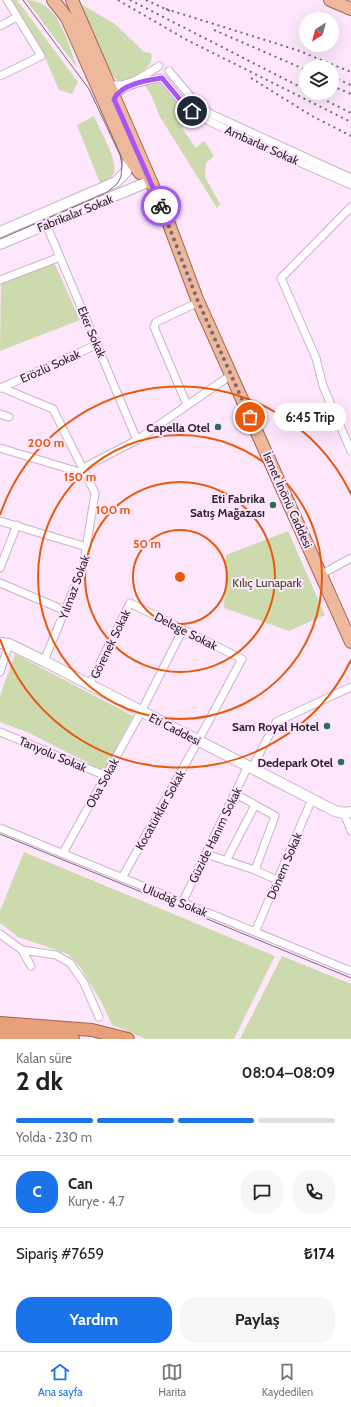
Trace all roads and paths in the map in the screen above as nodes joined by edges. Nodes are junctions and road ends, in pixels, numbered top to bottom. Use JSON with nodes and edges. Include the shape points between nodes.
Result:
{"nodes":[{"id":1,"x":7,"y":0,"type":"edge"},
{"id":2,"x":53,"y":0,"type":"edge"},
{"id":3,"x":72,"y":0,"type":"edge"},
{"id":4,"x":330,"y":0,"type":"edge"},
{"id":5,"x":351,"y":8,"type":"edge"},
{"id":6,"x":18,"y":17,"type":"junction"},
{"id":7,"x":0,"y":26,"type":"edge"},
{"id":8,"x":159,"y":66,"type":"junction"},
{"id":9,"x":169,"y":71,"type":"junction"},
{"id":10,"x":0,"y":76,"type":"edge"},
{"id":11,"x":162,"y":78,"type":"junction"},
{"id":12,"x":107,"y":83,"type":"junction"},
{"id":13,"x":114,"y":99,"type":"junction"},
{"id":14,"x":130,"y":158,"type":"junction"},
{"id":15,"x":141,"y":168,"type":"junction"},
{"id":16,"x":351,"y":178,"type":"edge"},
{"id":17,"x":116,"y":182,"type":"junction"},
{"id":18,"x":147,"y":183,"type":"junction"},
{"id":19,"x":351,"y":185,"type":"edge"},
{"id":20,"x":351,"y":207,"type":"edge"},
{"id":21,"x":46,"y":224,"type":"junction"},
{"id":22,"x":0,"y":232,"type":"edge"},
{"id":23,"x":0,"y":244,"type":"edge"},
{"id":24,"x":60,"y":257,"type":"junction"},
{"id":25,"x":0,"y":280,"type":"edge"},
{"id":26,"x":199,"y":302,"type":"junction"},
{"id":27,"x":98,"y":344,"type":"junction"},
{"id":28,"x":231,"y":375,"type":"junction"},
{"id":29,"x":1,"y":387,"type":"edge"},
{"id":30,"x":187,"y":405,"type":"junction"},
{"id":31,"x":0,"y":414,"type":"edge"},
{"id":32,"x":9,"y":417,"type":"dead end"},
{"id":33,"x":137,"y":440,"type":"junction"},
{"id":34,"x":0,"y":448,"type":"edge"},
{"id":35,"x":351,"y":451,"type":"edge"},
{"id":36,"x":85,"y":471,"type":"junction"},
{"id":37,"x":0,"y":521,"type":"edge"},
{"id":38,"x":17,"y":525,"type":"junction"},
{"id":39,"x":87,"y":548,"type":"junction"},
{"id":40,"x":351,"y":558,"type":"edge"},
{"id":41,"x":0,"y":568,"type":"edge"},
{"id":42,"x":322,"y":574,"type":"junction"},
{"id":43,"x":0,"y":583,"type":"edge"},
{"id":44,"x":130,"y":603,"type":"joint"},
{"id":45,"x":66,"y":611,"type":"junction"},
{"id":46,"x":183,"y":629,"type":"junction"},
{"id":47,"x":351,"y":642,"type":"edge"},
{"id":48,"x":5,"y":643,"type":"edge"},
{"id":49,"x":242,"y":659,"type":"joint"},
{"id":50,"x":44,"y":661,"type":"junction"},
{"id":51,"x":0,"y":672,"type":"edge"},
{"id":52,"x":89,"y":685,"type":"junction"},
{"id":53,"x":351,"y":687,"type":"edge"},
{"id":54,"x":141,"y":712,"type":"junction"},
{"id":55,"x":0,"y":732,"type":"edge"},
{"id":56,"x":198,"y":741,"type":"junction"},
{"id":57,"x":250,"y":767,"type":"junction"},
{"id":58,"x":106,"y":776,"type":"junction"},
{"id":59,"x":234,"y":793,"type":"junction"},
{"id":60,"x":312,"y":799,"type":"junction"},
{"id":61,"x":255,"y":805,"type":"junction"},
{"id":62,"x":347,"y":812,"type":"edge"},
{"id":63,"x":0,"y":828,"type":"edge"},
{"id":64,"x":351,"y":831,"type":"edge"},
{"id":65,"x":63,"y":853,"type":"junction"},
{"id":66,"x":206,"y":854,"type":"junction"},
{"id":67,"x":226,"y":861,"type":"junction"},
{"id":68,"x":255,"y":870,"type":"junction"},
{"id":69,"x":122,"y":878,"type":"junction"},
{"id":70,"x":277,"y":880,"type":"junction"},
{"id":71,"x":182,"y":903,"type":"junction"},
{"id":72,"x":255,"y":932,"type":"junction"},
{"id":73,"x":0,"y":934,"type":"edge"},
{"id":74,"x":22,"y":950,"type":"junction"},
{"id":75,"x":31,"y":966,"type":"dead end"},
{"id":76,"x":351,"y":971,"type":"edge"},
{"id":77,"x":99,"y":1017,"type":"dead end"},
{"id":78,"x":0,"y":1023,"type":"edge"},
{"id":79,"x":0,"y":1034,"type":"edge"},
{"id":80,"x":73,"y":1039,"type":"edge"},
{"id":81,"x":128,"y":1039,"type":"edge"}],
"edges":[{"from":1,"to":6,"type":"street"},
{"from":2,"to":14,"type":"main road","name":"İsmet İnönü Caddesi","via":[[61,8],[72,29]]},
{"from":3,"to":12,"type":"main road","name":"İsmet İnönü Caddesi"},
{"from":4,"to":5,"type":"main road"},
{"from":6,"to":7,"type":"street"},
{"from":6,"to":10,"type":"street","via":[[41,56]]},
{"from":8,"to":9,"type":"street","via":[[166,66]]},
{"from":8,"to":11,"type":"street","via":[[156,73]]},
{"from":8,"to":12,"type":"street","via":[[142,77],[120,86]]},
{"from":9,"to":11,"type":"street","via":[[168,75]]},
{"from":9,"to":16,"type":"street","via":[[197,104],[211,114]]},
{"from":11,"to":13,"type":"street","via":[[144,81],[121,90],[116,93]]},
{"from":11,"to":19,"type":"street","name":"Ambarlar Sokak","via":[[182,102],[207,120]]},
{"from":12,"to":13,"type":"main road","name":"İsmet İnönü Caddesi"},
{"from":13,"to":15,"type":"main road","name":"İsmet İnönü Caddesi"},
{"from":14,"to":15,"type":"main road","name":"İsmet İnönü Caddesi"},
{"from":14,"to":17,"type":"main road","name":"Fabrikalar Sokak","via":[[126,172]]},
{"from":15,"to":17,"type":"main road","name":"Fabrikalar Sokak"},
{"from":15,"to":18,"type":"main road","name":"İsmet İnönü Caddesi"},
{"from":17,"to":22,"type":"main road","name":"Fabrikalar Sokak"},
{"from":18,"to":21,"type":"main road","name":"Fabrikalar Sokak"},
{"from":18,"to":26,"type":"main road","name":"İsmet İnönü Caddesi"},
{"from":20,"to":35,"type":"street","via":[[281,278],[316,358],[323,386]]},
{"from":21,"to":23,"type":"main road","name":"Fabrikalar Sokak"},
{"from":21,"to":24,"type":"street","name":"Eker Sokak"},
{"from":24,"to":25,"type":"street"},
{"from":24,"to":27,"type":"street","name":"Eker Sokak"},
{"from":26,"to":28,"type":"main road","name":"İsmet İnönü Caddesi"},
{"from":26,"to":30,"type":"street","via":[[155,325]]},
{"from":27,"to":29,"type":"street","name":"Erözlü Sokak"},
{"from":27,"to":33,"type":"street","name":"Eker Sokak"},
{"from":28,"to":30,"type":"street"},
{"from":28,"to":42,"type":"main road","name":"İsmet İnönü Caddesi"},
{"from":29,"to":36,"type":"street","name":"Yılmaz Sokak","via":[[53,409]]},
{"from":30,"to":33,"type":"street"},
{"from":31,"to":32,"type":"street"},
{"from":33,"to":36,"type":"street"},
{"from":34,"to":36,"type":"street"},
{"from":36,"to":39,"type":"street","name":"Yılmaz Sokak","via":[[95,493]]},
{"from":37,"to":38,"type":"street"},
{"from":38,"to":39,"type":"street"},
{"from":38,"to":41,"type":"street"},
{"from":39,"to":45,"type":"street","name":"Yılmaz Sokak","via":[[83,567]]},
{"from":40,"to":42,"type":"street"},
{"from":42,"to":47,"type":"main road","name":"İsmet İnönü Caddesi"},
{"from":43,"to":45,"type":"street"},
{"from":44,"to":46,"type":"street","name":"Delege Sokak"},
{"from":44,"to":52,"type":"street","name":"Görenek Sokak"},
{"from":45,"to":50,"type":"street","name":"Yılmaz Sokak"},
{"from":46,"to":49,"type":"street","name":"Delege Sokak"},
{"from":46,"to":54,"type":"street","name":"Oba Sokak"},
{"from":48,"to":50,"type":"main road","name":"Eti Caddesi"},
{"from":48,"to":51,"type":"street"},
{"from":49,"to":56,"type":"street","name":"Kocatürkler Sokak"},
{"from":50,"to":52,"type":"main road","name":"Eti Caddesi"},
{"from":52,"to":54,"type":"main road","name":"Eti Caddesi"},
{"from":53,"to":57,"type":"street","name":"Güzide Hanım Sokak","via":[[276,722]]},
{"from":54,"to":56,"type":"main road","name":"Eti Caddesi"},
{"from":54,"to":58,"type":"street","name":"Oba Sokak"},
{"from":55,"to":58,"type":"street","name":"Tanyolu Sokak"},
{"from":56,"to":57,"type":"main road","name":"Eti Caddesi"},
{"from":56,"to":69,"type":"street","name":"Kocatürkler Sokak"},
{"from":57,"to":59,"type":"street","name":"Güzide Hanım Sokak"},
{"from":57,"to":60,"type":"main road","name":"Eti Caddesi"},
{"from":58,"to":65,"type":"street","name":"Oba Sokak"},
{"from":59,"to":61,"type":"street"},
{"from":59,"to":66,"type":"street","name":"Güzide Hanım Sokak"},
{"from":60,"to":62,"type":"main road","name":"Eti Caddesi","via":[[335,811]]},
{"from":60,"to":70,"type":"street","name":"Dönem Sokak"},
{"from":61,"to":67,"type":"street"},
{"from":61,"to":68,"type":"street","via":[[275,816]]},
{"from":62,"to":64,"type":"street"},
{"from":63,"to":65,"type":"street","name":"Uludağ Sokak"},
{"from":65,"to":69,"type":"street","name":"Uludağ Sokak"},
{"from":66,"to":67,"type":"street"},
{"from":66,"to":71,"type":"street","name":"Güzide Hanım Sokak"},
{"from":67,"to":68,"type":"street"},
{"from":68,"to":70,"type":"street"},
{"from":69,"to":71,"type":"street","name":"Uludağ Sokak"},
{"from":70,"to":72,"type":"street","name":"Dönem Sokak"},
{"from":71,"to":72,"type":"street","name":"Uludağ Sokak"},
{"from":72,"to":76,"type":"street","name":"Uludağ Sokak"},
{"from":73,"to":74,"type":"street"},
{"from":74,"to":75,"type":"street"},
{"from":74,"to":77,"type":"street","via":[[56,955],[70,963],[84,982]]},
{"from":78,"to":81,"type":"highway","via":[[92,1030]]},
{"from":79,"to":80,"type":"highway"}]}
